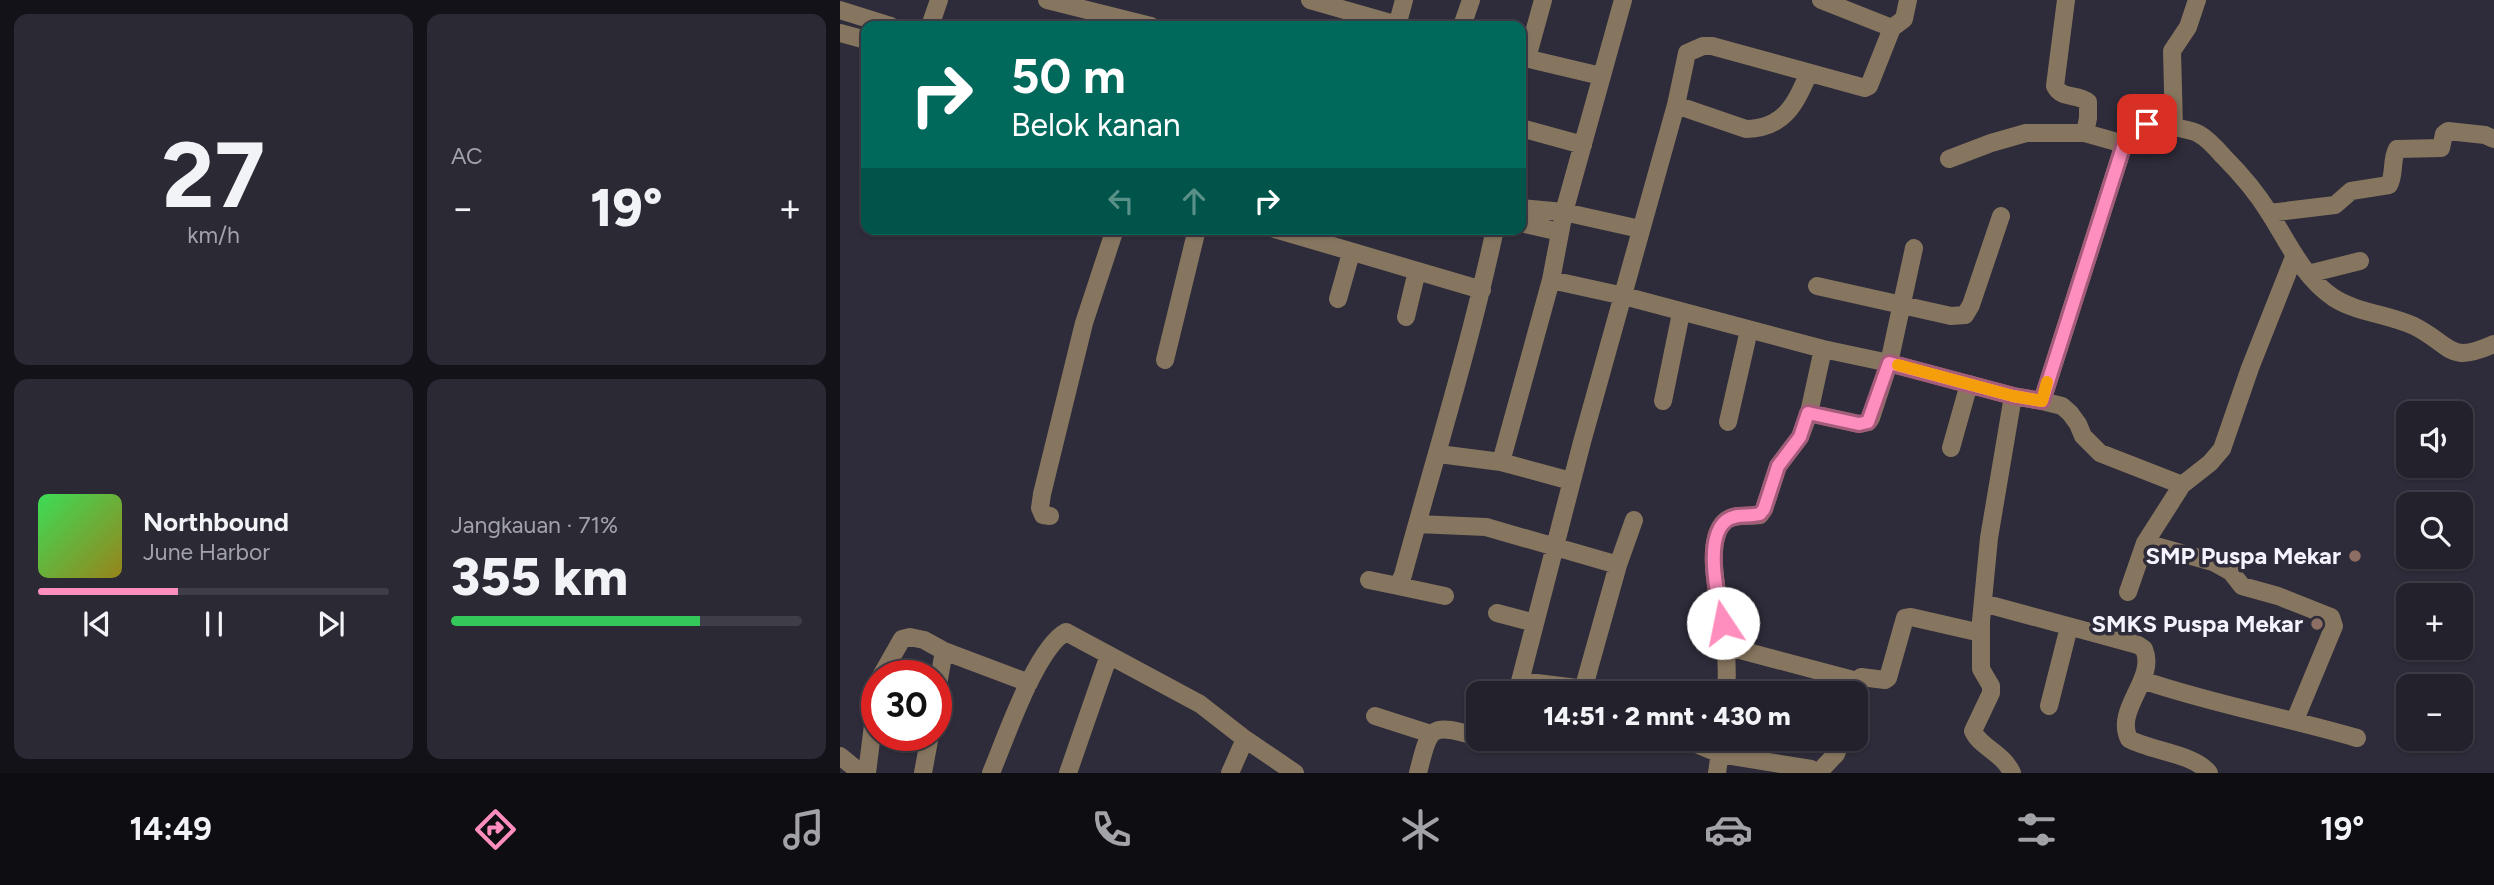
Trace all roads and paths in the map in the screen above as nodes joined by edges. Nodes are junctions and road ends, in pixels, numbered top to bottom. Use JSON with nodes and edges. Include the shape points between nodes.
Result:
{"nodes":[{"id":1,"x":939,"y":0,"type":"edge"},
{"id":2,"x":1047,"y":0,"type":"edge"},
{"id":3,"x":1310,"y":0,"type":"edge"},
{"id":4,"x":1404,"y":0,"type":"edge"},
{"id":5,"x":1471,"y":0,"type":"edge"},
{"id":6,"x":1543,"y":0,"type":"edge"},
{"id":7,"x":1623,"y":0,"type":"edge"},
{"id":8,"x":1821,"y":0,"type":"edge"},
{"id":9,"x":1908,"y":0,"type":"edge"},
{"id":10,"x":2066,"y":0,"type":"edge"},
{"id":11,"x":2197,"y":0,"type":"edge"},
{"id":12,"x":1117,"y":8,"type":"edge"},
{"id":13,"x":840,"y":10,"type":"edge"},
{"id":14,"x":875,"y":21,"type":"edge"},
{"id":15,"x":932,"y":21,"type":"edge"},
{"id":16,"x":1142,"y":21,"type":"edge"},
{"id":17,"x":1381,"y":21,"type":"edge"},
{"id":18,"x":1399,"y":21,"type":"edge"},
{"id":19,"x":1464,"y":21,"type":"edge"},
{"id":20,"x":1892,"y":28,"type":"junction"},
{"id":21,"x":840,"y":33,"type":"edge"},
{"id":22,"x":861,"y":39,"type":"edge"},
{"id":23,"x":1526,"y":51,"type":"edge"},
{"id":24,"x":1526,"y":57,"type":"edge"},
{"id":25,"x":1809,"y":73,"type":"junction"},
{"id":26,"x":1601,"y":76,"type":"junction"},
{"id":27,"x":1676,"y":105,"type":"junction"},
{"id":28,"x":2174,"y":127,"type":"junction"},
{"id":29,"x":1526,"y":129,"type":"edge"},
{"id":30,"x":2085,"y":133,"type":"junction"},
{"id":31,"x":2494,"y":139,"type":"edge"},
{"id":32,"x":2124,"y":144,"type":"junction"},
{"id":33,"x":1583,"y":145,"type":"junction"},
{"id":34,"x":1949,"y":159,"type":"dead end"},
{"id":35,"x":1526,"y":208,"type":"edge"},
{"id":36,"x":1564,"y":212,"type":"junction"},
{"id":37,"x":2269,"y":213,"type":"junction"},
{"id":38,"x":2001,"y":216,"type":"dead end"},
{"id":39,"x":1526,"y":224,"type":"edge"},
{"id":40,"x":1640,"y":229,"type":"junction"},
{"id":41,"x":1560,"y":232,"type":"junction"},
{"id":42,"x":1113,"y":235,"type":"edge"},
{"id":43,"x":1196,"y":235,"type":"edge"},
{"id":44,"x":1294,"y":235,"type":"edge"},
{"id":45,"x":1493,"y":235,"type":"edge"},
{"id":46,"x":1914,"y":248,"type":"dead end"},
{"id":47,"x":1351,"y":253,"type":"junction"},
{"id":48,"x":2294,"y":257,"type":"junction"},
{"id":49,"x":2360,"y":261,"type":"dead end"},
{"id":50,"x":1417,"y":271,"type":"junction"},
{"id":51,"x":2308,"y":274,"type":"junction"},
{"id":52,"x":1551,"y":280,"type":"junction"},
{"id":53,"x":1817,"y":286,"type":"dead end"},
{"id":54,"x":1482,"y":290,"type":"junction"},
{"id":55,"x":1624,"y":296,"type":"junction"},
{"id":56,"x":1338,"y":299,"type":"dead end"},
{"id":57,"x":1902,"y":304,"type":"junction"},
{"id":58,"x":1681,"y":313,"type":"junction"},
{"id":59,"x":1406,"y":317,"type":"dead end"},
{"id":60,"x":1749,"y":330,"type":"junction"},
{"id":61,"x":2494,"y":344,"type":"edge"},
{"id":62,"x":1823,"y":349,"type":"junction"},
{"id":63,"x":1165,"y":360,"type":"dead end"},
{"id":64,"x":1889,"y":363,"type":"junction"},
{"id":65,"x":1969,"y":384,"type":"junction"},
{"id":66,"x":2013,"y":396,"type":"junction"},
{"id":67,"x":1663,"y":401,"type":"dead end"},
{"id":68,"x":2042,"y":401,"type":"junction"},
{"id":69,"x":1808,"y":413,"type":"junction"},
{"id":70,"x":1728,"y":422,"type":"dead end"},
{"id":71,"x":1951,"y":448,"type":"dead end"},
{"id":72,"x":1439,"y":454,"type":"junction"},
{"id":73,"x":1501,"y":462,"type":"junction"},
{"id":74,"x":1572,"y":481,"type":"junction"},
{"id":75,"x":2182,"y":485,"type":"junction"},
{"id":76,"x":1050,"y":516,"type":"dead end"},
{"id":77,"x":1634,"y":520,"type":"dead end"},
{"id":78,"x":1417,"y":524,"type":"junction"},
{"id":79,"x":2145,"y":543,"type":"junction"},
{"id":80,"x":1554,"y":547,"type":"junction"},
{"id":81,"x":1618,"y":565,"type":"junction"},
{"id":82,"x":1368,"y":580,"type":"dead end"},
{"id":83,"x":1398,"y":586,"type":"junction"},
{"id":84,"x":2128,"y":592,"type":"dead end"},
{"id":85,"x":1445,"y":596,"type":"dead end"},
{"id":86,"x":1983,"y":603,"type":"junction"},
{"id":87,"x":1497,"y":613,"type":"dead end"},
{"id":88,"x":1535,"y":623,"type":"junction"},
{"id":89,"x":2069,"y":627,"type":"junction"},
{"id":90,"x":1981,"y":633,"type":"junction"},
{"id":91,"x":1724,"y":646,"type":"junction"},
{"id":92,"x":944,"y":651,"type":"junction"},
{"id":93,"x":1109,"y":655,"type":"junction"},
{"id":94,"x":890,"y":660,"type":"edge"},
{"id":95,"x":942,"y":660,"type":"edge"},
{"id":96,"x":2141,"y":680,"type":"junction"},
{"id":97,"x":1520,"y":681,"type":"edge"},
{"id":98,"x":1586,"y":681,"type":"edge"},
{"id":99,"x":1728,"y":681,"type":"edge"},
{"id":100,"x":1836,"y":681,"type":"edge"},
{"id":101,"x":1859,"y":681,"type":"edge"},
{"id":102,"x":1029,"y":683,"type":"junction"},
{"id":103,"x":2049,"y":705,"type":"dead end"},
{"id":104,"x":1375,"y":716,"type":"dead end"},
{"id":105,"x":2295,"y":720,"type":"junction"},
{"id":106,"x":1431,"y":734,"type":"junction"},
{"id":107,"x":1466,"y":734,"type":"edge"},
{"id":108,"x":2357,"y":737,"type":"dead end"},
{"id":109,"x":1245,"y":739,"type":"junction"},
{"id":110,"x":870,"y":751,"type":"edge"},
{"id":111,"x":927,"y":751,"type":"edge"},
{"id":112,"x":1720,"y":751,"type":"edge"},
{"id":113,"x":1741,"y":751,"type":"edge"},
{"id":114,"x":1837,"y":751,"type":"edge"},
{"id":115,"x":840,"y":756,"type":"edge"},
{"id":116,"x":861,"y":773,"type":"edge"},
{"id":117,"x":867,"y":773,"type":"edge"},
{"id":118,"x":923,"y":773,"type":"edge"},
{"id":119,"x":991,"y":773,"type":"edge"},
{"id":120,"x":1068,"y":773,"type":"edge"},
{"id":121,"x":1230,"y":773,"type":"edge"},
{"id":122,"x":1295,"y":773,"type":"edge"},
{"id":123,"x":1418,"y":773,"type":"edge"},
{"id":124,"x":1717,"y":773,"type":"edge"},
{"id":125,"x":1817,"y":773,"type":"edge"},
{"id":126,"x":2012,"y":773,"type":"edge"},
{"id":127,"x":2209,"y":773,"type":"edge"}],
"edges":[{"from":1,"to":15,"type":"street"},
{"from":2,"to":12,"type":"street"},
{"from":3,"to":17,"type":"street"},
{"from":4,"to":18,"type":"street"},
{"from":5,"to":19,"type":"street"},
{"from":6,"to":23,"type":"street"},
{"from":7,"to":26,"type":"street"},
{"from":8,"to":20,"type":"street"},
{"from":9,"to":20,"type":"street","via":[[1904,19]]},
{"from":10,"to":30,"type":"street","via":[[2055,86],[2062,95],[2088,102]]},
{"from":11,"to":28,"type":"street","via":[[2188,27],[2172,51]]},
{"from":12,"to":16,"type":"street"},
{"from":13,"to":14,"type":"street"},
{"from":20,"to":25,"type":"street","via":[[1866,88]]},
{"from":21,"to":22,"type":"street"},
{"from":24,"to":26,"type":"street"},
{"from":25,"to":27,"type":"street","via":[[1791,110],[1756,129]]},
{"from":25,"to":27,"type":"street","via":[[1703,46],[1687,53]]},
{"from":26,"to":33,"type":"street"},
{"from":27,"to":40,"type":"street"},
{"from":28,"to":32,"type":"street","via":[[2140,127]]},
{"from":28,"to":37,"type":"street","via":[[2200,134],[2214,146]]},
{"from":29,"to":33,"type":"street"},
{"from":30,"to":32,"type":"street"},
{"from":30,"to":34,"type":"street","via":[[2026,133]]},
{"from":31,"to":37,"type":"street","via":[[2448,131],[2441,148],[2397,149],[2389,185],[2351,191],[2335,205]]},
{"from":32,"to":68,"type":"street"},
{"from":33,"to":36,"type":"street"},
{"from":35,"to":36,"type":"street"},
{"from":36,"to":40,"type":"street"},
{"from":36,"to":41,"type":"street"},
{"from":37,"to":48,"type":"street"},
{"from":38,"to":57,"type":"street","via":[[1965,316]]},
{"from":39,"to":41,"type":"street"},
{"from":40,"to":55,"type":"street"},
{"from":41,"to":52,"type":"street"},
{"from":42,"to":76,"type":"street","via":[[1084,323],[1042,494],[1040,508],[1043,515]]},
{"from":43,"to":63,"type":"street"},
{"from":44,"to":47,"type":"street"},
{"from":45,"to":54,"type":"street"},
{"from":46,"to":57,"type":"street"},
{"from":47,"to":50,"type":"street"},
{"from":47,"to":56,"type":"street"},
{"from":48,"to":51,"type":"street"},
{"from":48,"to":75,"type":"street","via":[[2222,449]]},
{"from":49,"to":51,"type":"street"},
{"from":50,"to":54,"type":"street"},
{"from":50,"to":59,"type":"street"},
{"from":51,"to":61,"type":"street","via":[[2333,298],[2410,324],[2455,353],[2472,354]]},
{"from":52,"to":55,"type":"street"},
{"from":52,"to":73,"type":"street"},
{"from":53,"to":57,"type":"street"},
{"from":54,"to":72,"type":"street"},
{"from":55,"to":58,"type":"street"},
{"from":55,"to":74,"type":"street"},
{"from":57,"to":64,"type":"street"},
{"from":58,"to":60,"type":"street"},
{"from":58,"to":67,"type":"street"},
{"from":60,"to":62,"type":"street"},
{"from":60,"to":70,"type":"street"},
{"from":62,"to":64,"type":"street"},
{"from":62,"to":69,"type":"street"},
{"from":64,"to":65,"type":"street"},
{"from":64,"to":69,"type":"street","via":[[1868,422]]},
{"from":65,"to":66,"type":"street"},
{"from":65,"to":71,"type":"street"},
{"from":66,"to":68,"type":"street"},
{"from":66,"to":86,"type":"street"},
{"from":68,"to":75,"type":"street","via":[[2070,413],[2099,453]]},
{"from":69,"to":91,"type":"street","via":[[1800,437],[1778,466],[1764,509],[1760,514],[1725,521],[1716,537],[1713,576]]},
{"from":72,"to":73,"type":"street"},
{"from":72,"to":78,"type":"street"},
{"from":73,"to":74,"type":"street"},
{"from":74,"to":80,"type":"street"},
{"from":75,"to":79,"type":"street"},
{"from":77,"to":81,"type":"street"},
{"from":78,"to":80,"type":"street","via":[[1486,527]]},
{"from":78,"to":83,"type":"street"},
{"from":79,"to":84,"type":"street"},
{"from":79,"to":105,"type":"street","via":[[2213,562],[2231,572],[2242,586],[2331,617],[2334,626]]},
{"from":80,"to":81,"type":"street"},
{"from":80,"to":88,"type":"street"},
{"from":81,"to":98,"type":"street"},
{"from":82,"to":83,"type":"street"},
{"from":83,"to":85,"type":"street"},
{"from":86,"to":89,"type":"street"},
{"from":86,"to":90,"type":"street"},
{"from":87,"to":88,"type":"street"},
{"from":88,"to":97,"type":"street"},
{"from":89,"to":96,"type":"street","via":[[2138,645],[2146,655]]},
{"from":89,"to":103,"type":"street"},
{"from":90,"to":101,"type":"street","via":[[1905,618],[1888,678],[1861,677]]},
{"from":90,"to":126,"type":"street","via":[[1981,669],[1991,692],[1973,731],[2001,756]]},
{"from":91,"to":99,"type":"street"},
{"from":91,"to":100,"type":"street"},
{"from":92,"to":94,"type":"street","via":[[924,640],[905,637]]},
{"from":92,"to":95,"type":"street"},
{"from":92,"to":102,"type":"street"},
{"from":93,"to":102,"type":"street","via":[[1066,632],[1053,641]]},
{"from":93,"to":109,"type":"street","via":[[1199,704]]},
{"from":93,"to":120,"type":"street"},
{"from":96,"to":105,"type":"street","via":[[2207,702]]},
{"from":96,"to":127,"type":"street","via":[[2126,726],[2129,739],[2197,762]]},
{"from":102,"to":119,"type":"street"},
{"from":104,"to":106,"type":"street"},
{"from":105,"to":108,"type":"street"},
{"from":106,"to":107,"type":"street","via":[[1439,728]]},
{"from":106,"to":123,"type":"street"},
{"from":109,"to":121,"type":"street"},
{"from":109,"to":122,"type":"street"},
{"from":110,"to":117,"type":"street"},
{"from":111,"to":118,"type":"street"},
{"from":112,"to":124,"type":"street"},
{"from":113,"to":125,"type":"street"},
{"from":114,"to":125,"type":"street"},
{"from":115,"to":116,"type":"street"}]}
